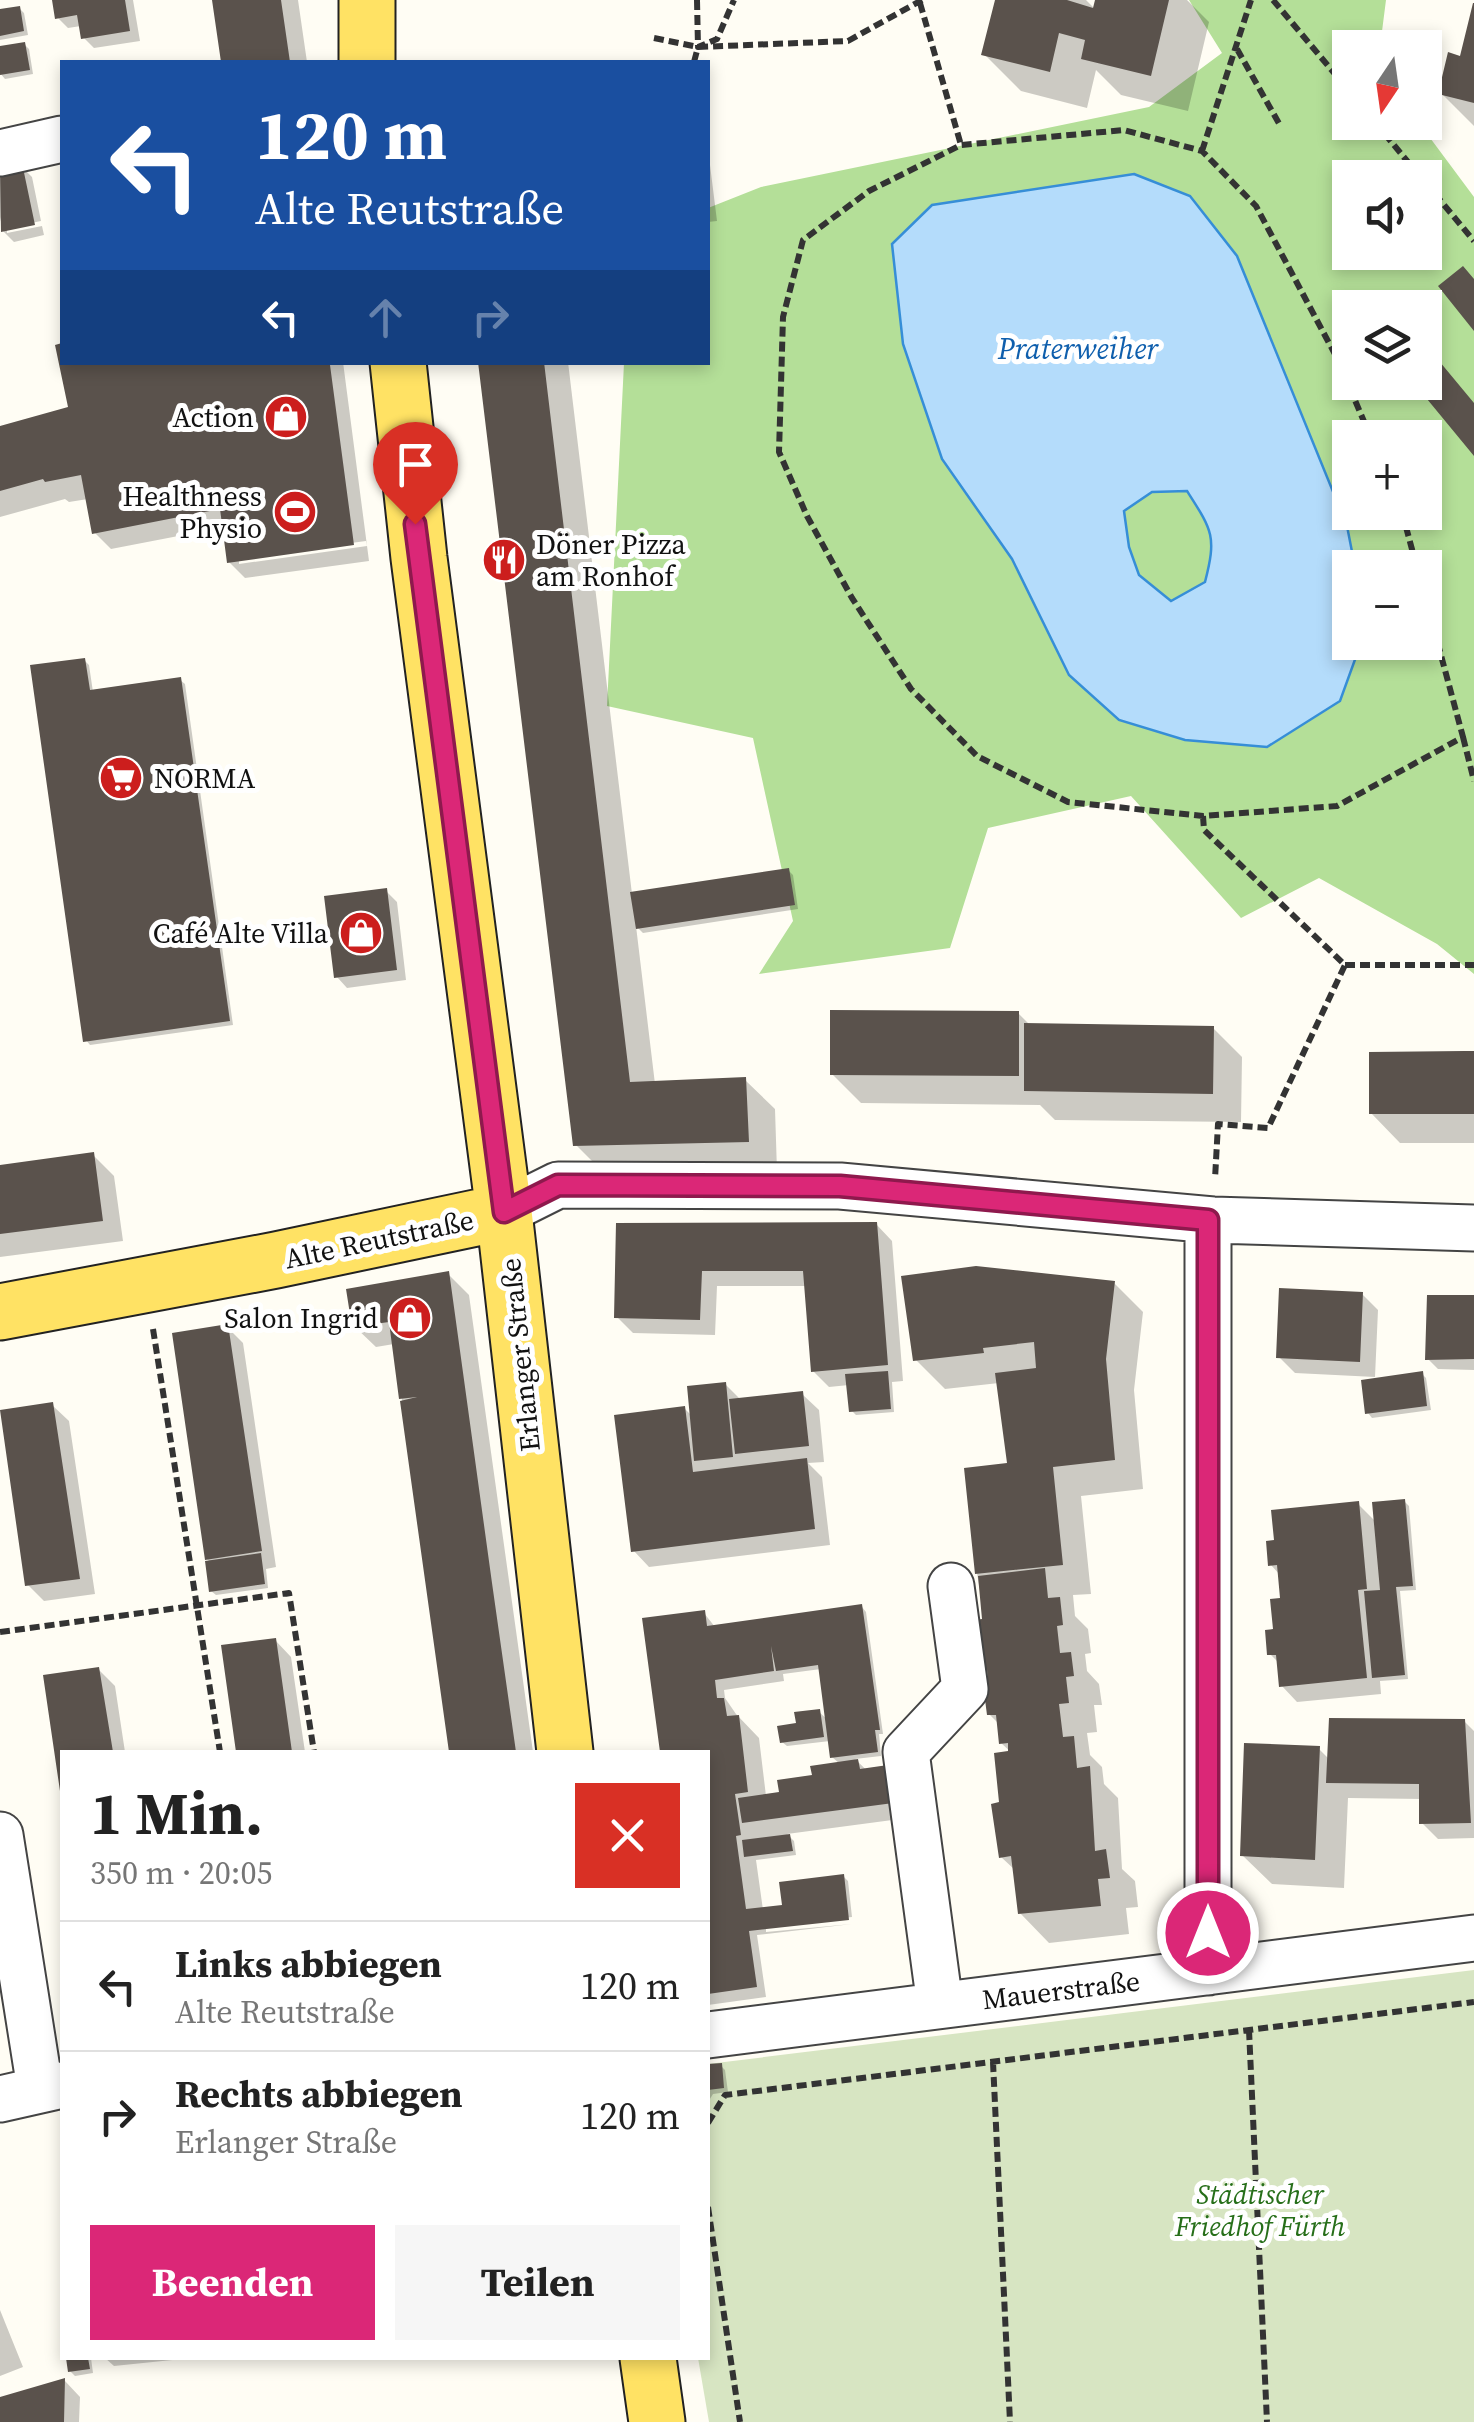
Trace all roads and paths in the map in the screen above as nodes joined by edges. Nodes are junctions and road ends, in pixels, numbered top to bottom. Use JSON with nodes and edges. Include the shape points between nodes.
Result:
{"nodes":[{"id":1,"x":367,"y":0,"type":"edge"},
{"id":2,"x":696,"y":0,"type":"edge"},
{"id":3,"x":734,"y":0,"type":"edge"},
{"id":4,"x":1251,"y":0,"type":"edge"},
{"id":5,"x":1273,"y":0,"type":"edge"},
{"id":6,"x":921,"y":1,"type":"edge"},
{"id":7,"x":654,"y":38,"type":"dead end"},
{"id":8,"x":698,"y":46,"type":"junction"},
{"id":9,"x":1237,"y":48,"type":"junction"},
{"id":10,"x":367,"y":60,"type":"edge"},
{"id":11,"x":694,"y":60,"type":"edge"},
{"id":12,"x":1332,"y":70,"type":"edge"},
{"id":13,"x":1281,"y":127,"type":"dead end"},
{"id":14,"x":60,"y":139,"type":"edge"},
{"id":15,"x":1390,"y":140,"type":"edge"},
{"id":16,"x":961,"y":145,"type":"junction"},
{"id":17,"x":1202,"y":151,"type":"junction"},
{"id":18,"x":0,"y":153,"type":"edge"},
{"id":19,"x":1406,"y":160,"type":"edge"},
{"id":20,"x":1442,"y":203,"type":"edge"},
{"id":21,"x":1474,"y":241,"type":"edge"},
{"id":22,"x":398,"y":365,"type":"edge"},
{"id":23,"x":1363,"y":420,"type":"edge"},
{"id":24,"x":1442,"y":659,"type":"edge"},
{"id":25,"x":1463,"y":737,"type":"junction"},
{"id":26,"x":1474,"y":781,"type":"edge"},
{"id":27,"x":1204,"y":816,"type":"junction"},
{"id":28,"x":1345,"y":965,"type":"junction"},
{"id":29,"x":1474,"y":965,"type":"edge"},
{"id":30,"x":504,"y":1212,"type":"junction"},
{"id":31,"x":1210,"y":1220,"type":"junction"},
{"id":32,"x":1474,"y":1228,"type":"edge"},
{"id":33,"x":146,"y":1285,"type":"junction"},
{"id":34,"x":0,"y":1312,"type":"edge"},
{"id":35,"x":951,"y":1586,"type":"dead end"},
{"id":36,"x":197,"y":1604,"type":"junction"},
{"id":37,"x":0,"y":1632,"type":"edge"},
{"id":38,"x":220,"y":1750,"type":"edge"},
{"id":39,"x":314,"y":1750,"type":"edge"},
{"id":40,"x":565,"y":1750,"type":"edge"},
{"id":41,"x":0,"y":1835,"type":"edge"},
{"id":42,"x":1474,"y":1938,"type":"edge"},
{"id":43,"x":1208,"y":1972,"type":"junction"},
{"id":44,"x":1474,"y":2002,"type":"edge"},
{"id":45,"x":940,"y":2004,"type":"junction"},
{"id":46,"x":1249,"y":2030,"type":"junction"},
{"id":47,"x":710,"y":2035,"type":"edge"},
{"id":48,"x":993,"y":2062,"type":"junction"},
{"id":49,"x":34,"y":2091,"type":"edge"},
{"id":50,"x":710,"y":2120,"type":"edge"},
{"id":51,"x":710,"y":2220,"type":"edge"},
{"id":52,"x":648,"y":2360,"type":"edge"},
{"id":53,"x":658,"y":2422,"type":"edge"},
{"id":54,"x":740,"y":2422,"type":"edge"},
{"id":55,"x":1010,"y":2422,"type":"edge"},
{"id":56,"x":1267,"y":2422,"type":"edge"}],
"edges":[{"from":1,"to":10,"type":"main road"},
{"from":2,"to":8,"type":"path"},
{"from":3,"to":8,"type":"path","via":[[717,39]]},
{"from":4,"to":9,"type":"path"},
{"from":5,"to":12,"type":"path"},
{"from":6,"to":8,"type":"path","via":[[848,41]]},
{"from":6,"to":16,"type":"path"},
{"from":7,"to":8,"type":"path"},
{"from":8,"to":11,"type":"path"},
{"from":9,"to":13,"type":"path"},
{"from":9,"to":17,"type":"path"},
{"from":14,"to":18,"type":"street"},
{"from":15,"to":19,"type":"path"},
{"from":16,"to":17,"type":"path","via":[[1124,130]]},
{"from":16,"to":27,"type":"path","via":[[869,191],[803,240],[783,316],[779,452],[843,581],[911,689],[978,756],[1068,802]]},
{"from":17,"to":23,"type":"path","via":[[1256,206]]},
{"from":20,"to":21,"type":"path"},
{"from":22,"to":30,"type":"main road","name":"Erlanger Straße"},
{"from":24,"to":25,"type":"path"},
{"from":25,"to":26,"type":"path"},
{"from":25,"to":27,"type":"path","via":[[1337,806]]},
{"from":27,"to":28,"type":"path","via":[[1204,830]]},
{"from":28,"to":29,"type":"path"},
{"from":28,"to":31,"type":"path","via":[[1268,1128],[1218,1124]]},
{"from":30,"to":31,"type":"street","name":"Alte Reutstraße","via":[[558,1185],[840,1186]]},
{"from":30,"to":33,"type":"main road","name":"Alte Reutstraße"},
{"from":30,"to":40,"type":"main road","name":"Erlanger Straße"},
{"from":31,"to":32,"type":"street","name":"Alte Reutstraße"},
{"from":31,"to":43,"type":"street"},
{"from":33,"to":34,"type":"main road","name":"Alte Reutstraße"},
{"from":33,"to":36,"type":"path"},
{"from":35,"to":45,"type":"street","via":[[965,1689],[906,1752]]},
{"from":36,"to":37,"type":"path"},
{"from":36,"to":38,"type":"path"},
{"from":36,"to":39,"type":"path","via":[[289,1593]]},
{"from":41,"to":49,"type":"street"},
{"from":42,"to":43,"type":"street","name":"Mauerstraße"},
{"from":43,"to":45,"type":"street","name":"Mauerstraße"},
{"from":44,"to":46,"type":"path"},
{"from":45,"to":47,"type":"street","name":"Mauerstraße"},
{"from":46,"to":48,"type":"path"},
{"from":46,"to":56,"type":"path"},
{"from":48,"to":50,"type":"path","via":[[726,2095]]},
{"from":48,"to":55,"type":"path"},
{"from":51,"to":54,"type":"path"},
{"from":52,"to":53,"type":"main road"}]}
